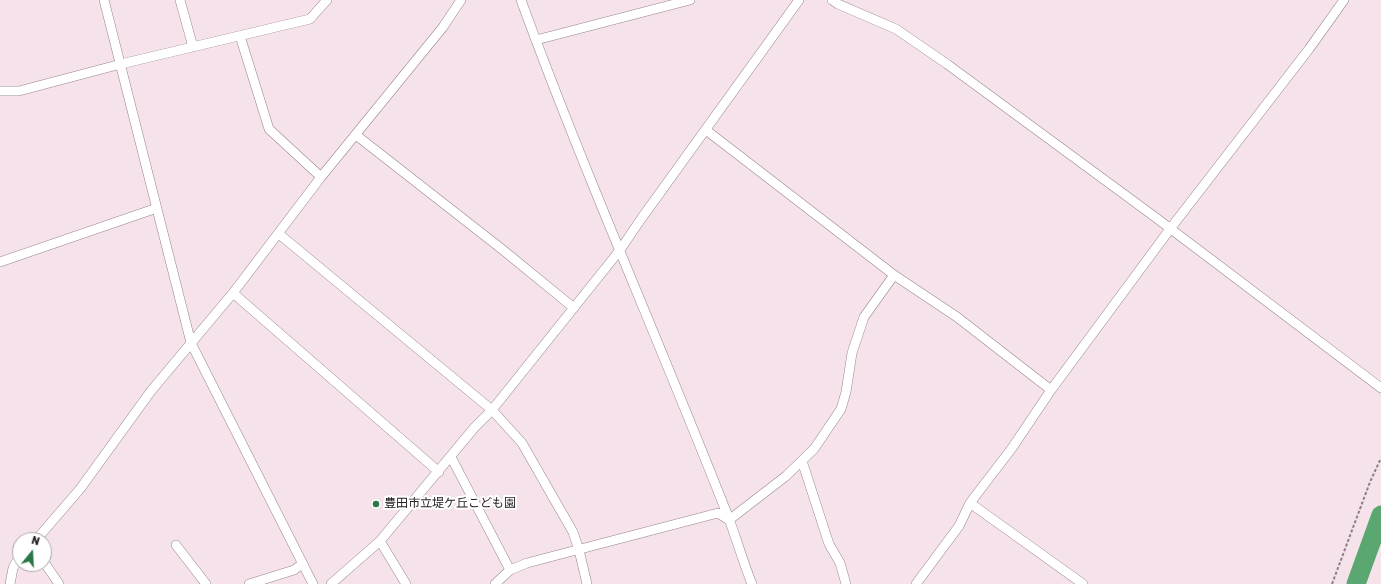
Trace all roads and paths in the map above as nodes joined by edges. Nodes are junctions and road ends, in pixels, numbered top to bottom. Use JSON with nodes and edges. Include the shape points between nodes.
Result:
{"nodes":[{"id":1,"x":104,"y":0,"type":"edge"},
{"id":2,"x":180,"y":0,"type":"edge"},
{"id":3,"x":327,"y":0,"type":"edge"},
{"id":4,"x":461,"y":0,"type":"edge"},
{"id":5,"x":521,"y":0,"type":"edge"},
{"id":6,"x":690,"y":0,"type":"edge"},
{"id":7,"x":799,"y":0,"type":"edge"},
{"id":8,"x":832,"y":0,"type":"edge"},
{"id":9,"x":1344,"y":0,"type":"edge"},
{"id":10,"x":240,"y":36,"type":"junction"},
{"id":11,"x":536,"y":40,"type":"junction"},
{"id":12,"x":193,"y":47,"type":"junction"},
{"id":13,"x":121,"y":64,"type":"junction"},
{"id":14,"x":0,"y":91,"type":"edge"},
{"id":15,"x":706,"y":130,"type":"junction"},
{"id":16,"x":356,"y":135,"type":"junction"},
{"id":17,"x":321,"y":177,"type":"junction"},
{"id":18,"x":157,"y":208,"type":"junction"},
{"id":19,"x":1170,"y":229,"type":"junction"},
{"id":20,"x":279,"y":234,"type":"junction"},
{"id":21,"x":620,"y":250,"type":"junction"},
{"id":22,"x":0,"y":262,"type":"edge"},
{"id":23,"x":894,"y":275,"type":"junction"},
{"id":24,"x":233,"y":293,"type":"junction"},
{"id":25,"x":574,"y":308,"type":"junction"},
{"id":26,"x":191,"y":343,"type":"junction"},
{"id":27,"x":1381,"y":388,"type":"edge"},
{"id":28,"x":1052,"y":390,"type":"junction"},
{"id":29,"x":492,"y":410,"type":"junction"},
{"id":30,"x":450,"y":457,"type":"junction"},
{"id":31,"x":1381,"y":458,"type":"edge"},
{"id":32,"x":802,"y":461,"type":"junction"},
{"id":33,"x":439,"y":472,"type":"junction"},
{"id":34,"x":970,"y":503,"type":"junction"},
{"id":35,"x":729,"y":520,"type":"junction"},
{"id":36,"x":43,"y":532,"type":"edge"},
{"id":37,"x":380,"y":541,"type":"junction"},
{"id":38,"x":176,"y":544,"type":"dead end"},
{"id":39,"x":579,"y":550,"type":"junction"},
{"id":40,"x":302,"y":564,"type":"junction"},
{"id":41,"x":510,"y":570,"type":"junction"},
{"id":42,"x":12,"y":572,"type":"edge"},
{"id":43,"x":50,"y":572,"type":"edge"},
{"id":44,"x":10,"y":584,"type":"edge"},
{"id":45,"x":58,"y":584,"type":"edge"},
{"id":46,"x":206,"y":584,"type":"edge"},
{"id":47,"x":249,"y":584,"type":"edge"},
{"id":48,"x":313,"y":584,"type":"edge"},
{"id":49,"x":331,"y":584,"type":"edge"},
{"id":50,"x":406,"y":584,"type":"edge"},
{"id":51,"x":495,"y":584,"type":"edge"},
{"id":52,"x":587,"y":584,"type":"edge"},
{"id":53,"x":752,"y":584,"type":"edge"},
{"id":54,"x":846,"y":584,"type":"edge"},
{"id":55,"x":916,"y":584,"type":"edge"},
{"id":56,"x":1083,"y":584,"type":"edge"},
{"id":57,"x":1332,"y":584,"type":"edge"}],
"edges":[{"from":1,"to":13,"type":"street"},
{"from":2,"to":12,"type":"street"},
{"from":3,"to":10,"type":"street","via":[[310,19]]},
{"from":4,"to":16,"type":"street","via":[[443,27]]},
{"from":5,"to":11,"type":"street"},
{"from":6,"to":11,"type":"street"},
{"from":7,"to":15,"type":"street"},
{"from":8,"to":19,"type":"street","via":[[896,29]]},
{"from":9,"to":19,"type":"street"},
{"from":10,"to":12,"type":"street"},
{"from":10,"to":17,"type":"street","via":[[269,129]]},
{"from":11,"to":21,"type":"street"},
{"from":12,"to":13,"type":"street"},
{"from":13,"to":14,"type":"street","via":[[19,91]]},
{"from":13,"to":18,"type":"street"},
{"from":15,"to":21,"type":"street"},
{"from":15,"to":23,"type":"street"},
{"from":16,"to":17,"type":"street"},
{"from":16,"to":25,"type":"street"},
{"from":17,"to":20,"type":"street"},
{"from":18,"to":22,"type":"street"},
{"from":18,"to":26,"type":"street"},
{"from":19,"to":27,"type":"street"},
{"from":19,"to":28,"type":"street"},
{"from":20,"to":24,"type":"street"},
{"from":20,"to":29,"type":"street"},
{"from":21,"to":25,"type":"street"},
{"from":21,"to":35,"type":"street"},
{"from":23,"to":28,"type":"street","via":[[957,317]]},
{"from":23,"to":32,"type":"street","via":[[864,317],[852,353],[841,409],[814,450]]},
{"from":24,"to":26,"type":"street"},
{"from":24,"to":33,"type":"street"},
{"from":25,"to":29,"type":"street"},
{"from":26,"to":36,"type":"street","via":[[151,391],[80,489]]},
{"from":26,"to":40,"type":"street"},
{"from":28,"to":34,"type":"street"},
{"from":29,"to":30,"type":"street"},
{"from":29,"to":39,"type":"street","via":[[522,442],[572,532]]},
{"from":30,"to":33,"type":"street"},
{"from":30,"to":41,"type":"street"},
{"from":31,"to":57,"type":"path"},
{"from":32,"to":35,"type":"street"},
{"from":32,"to":54,"type":"street","via":[[829,544],[840,563]]},
{"from":33,"to":37,"type":"street"},
{"from":34,"to":55,"type":"street","via":[[959,526]]},
{"from":34,"to":56,"type":"street"},
{"from":35,"to":39,"type":"street","via":[[718,513]]},
{"from":35,"to":53,"type":"street"},
{"from":37,"to":49,"type":"street"},
{"from":37,"to":50,"type":"street"},
{"from":38,"to":46,"type":"street"},
{"from":39,"to":41,"type":"street"},
{"from":39,"to":52,"type":"street"},
{"from":40,"to":47,"type":"street","via":[[294,570]]},
{"from":40,"to":48,"type":"street"},
{"from":41,"to":51,"type":"street"},
{"from":42,"to":44,"type":"street"},
{"from":43,"to":45,"type":"street"}]}
